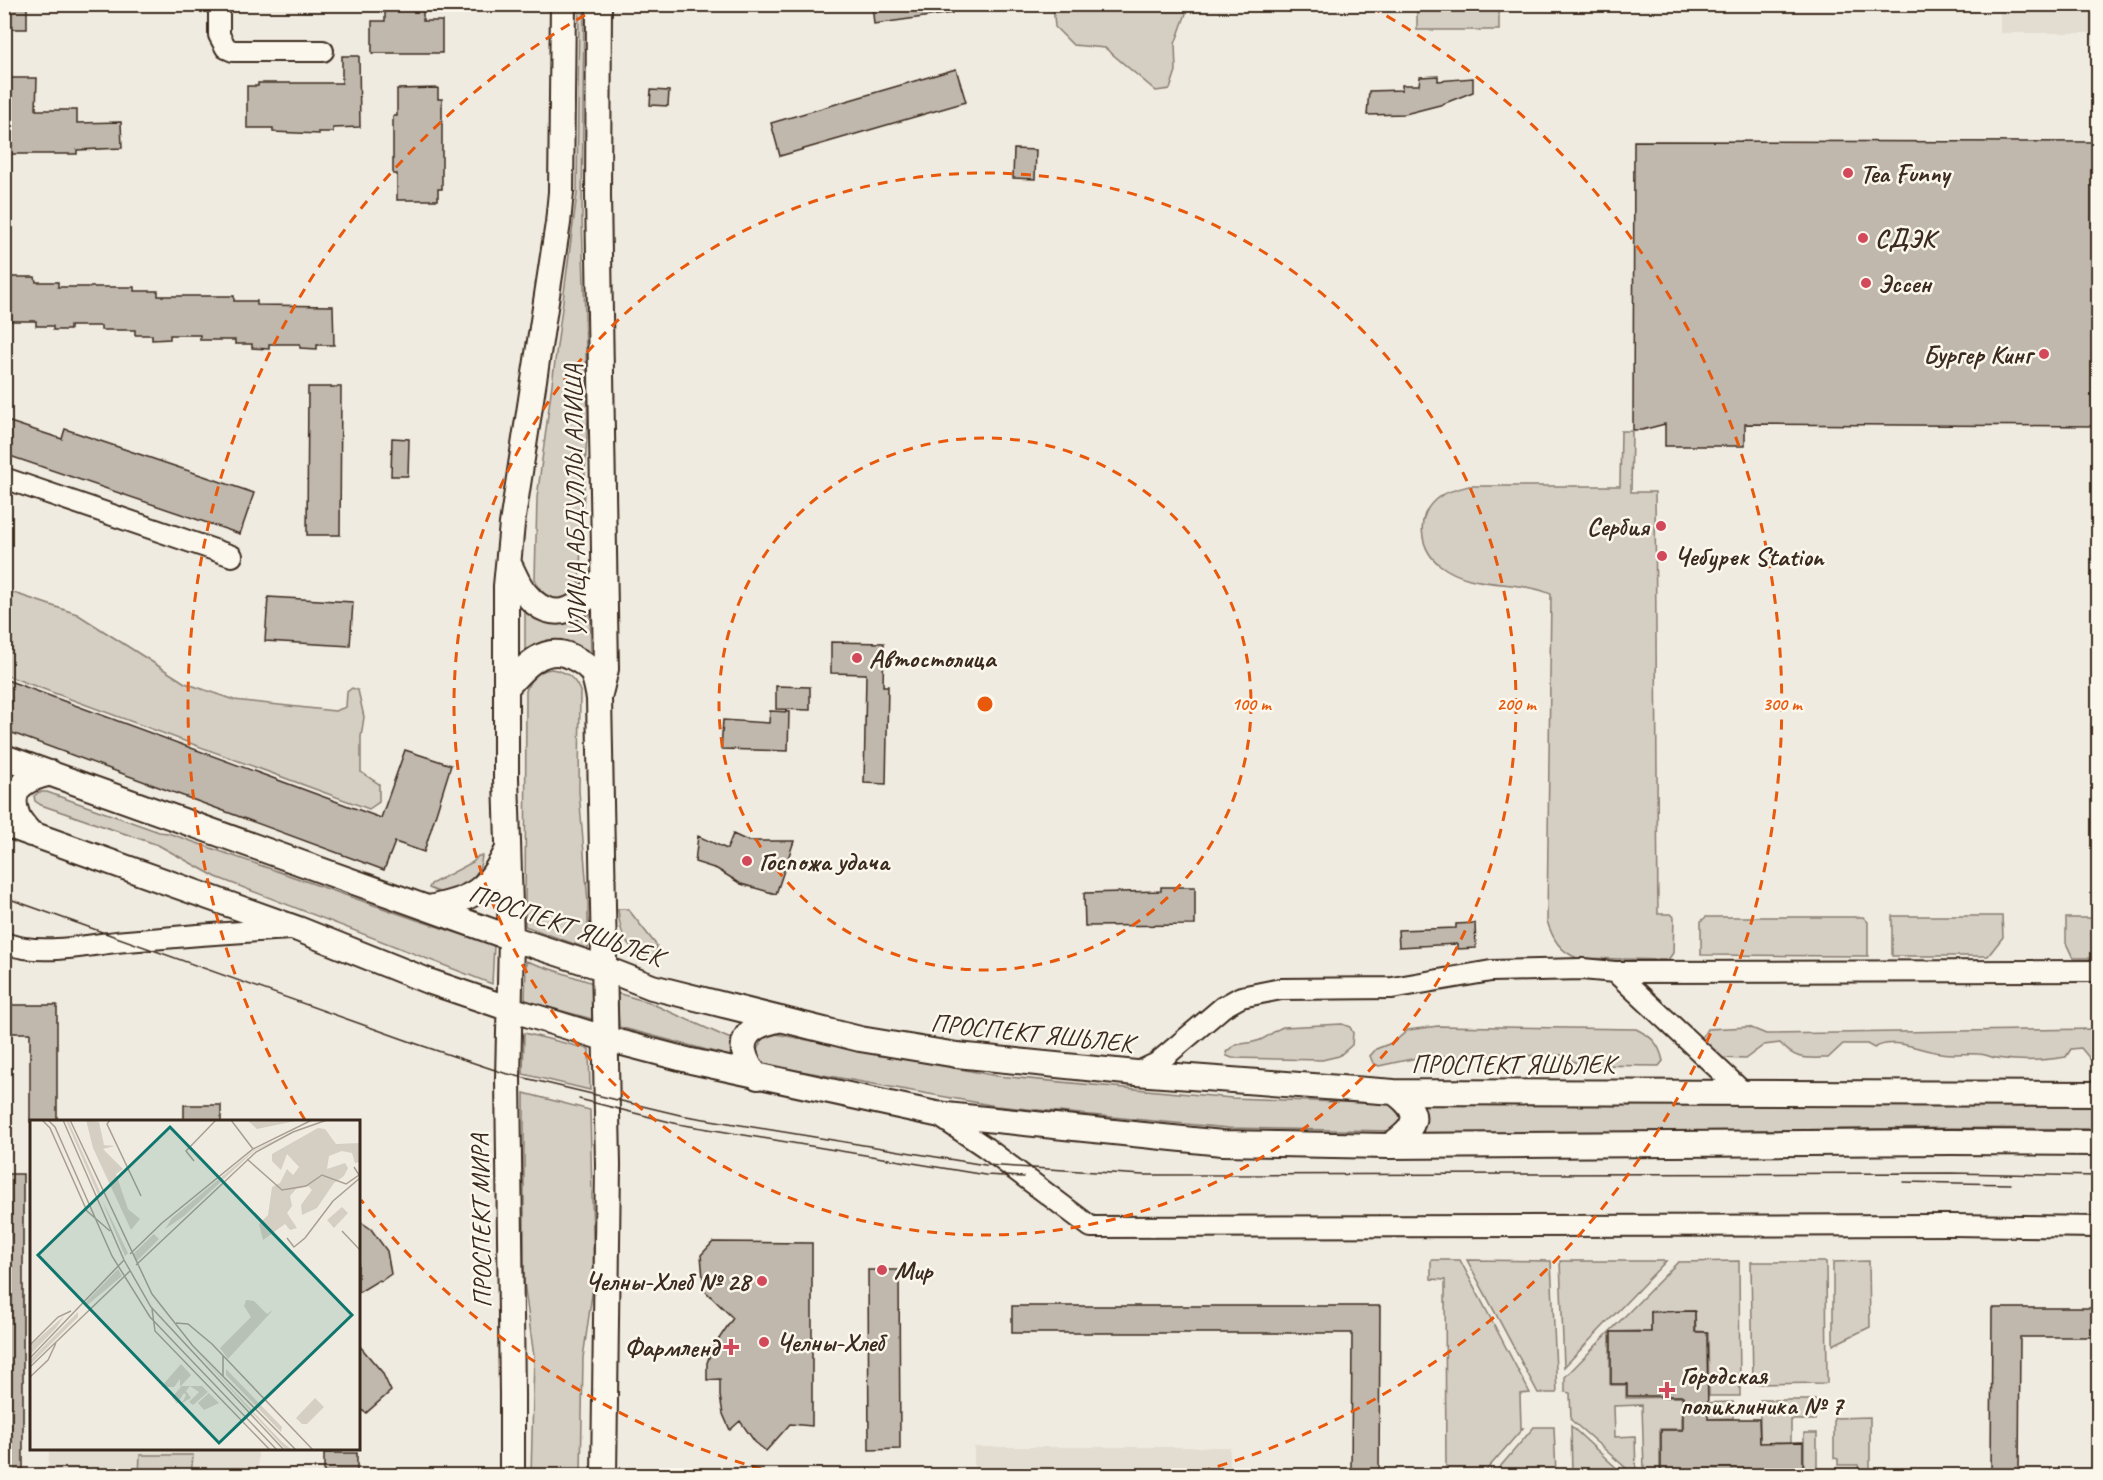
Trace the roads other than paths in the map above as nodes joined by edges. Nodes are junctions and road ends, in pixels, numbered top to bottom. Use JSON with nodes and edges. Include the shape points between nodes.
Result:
{"nodes":[{"id":1,"x":219,"y":4,"type":"edge"},
{"id":2,"x":563,"y":4,"type":"edge"},
{"id":3,"x":599,"y":4,"type":"edge"},
{"id":4,"x":323,"y":51,"type":"dead end"},
{"id":5,"x":4,"y":478,"type":"edge"},
{"id":6,"x":232,"y":556,"type":"dead end"},
{"id":7,"x":508,"y":564,"type":"junction"},
{"id":8,"x":603,"y":577,"type":"junction"},
{"id":9,"x":506,"y":688,"type":"junction"},
{"id":10,"x":599,"y":698,"type":"junction"},
{"id":11,"x":4,"y":757,"type":"edge"},
{"id":12,"x":51,"y":773,"type":"junction"},
{"id":13,"x":4,"y":824,"type":"edge"},
{"id":14,"x":31,"y":834,"type":"junction"},
{"id":15,"x":508,"y":849,"type":"junction"},
{"id":16,"x":429,"y":908,"type":"junction"},
{"id":17,"x":604,"y":916,"type":"junction"},
{"id":18,"x":298,"y":929,"type":"junction"},
{"id":19,"x":511,"y":938,"type":"junction"},
{"id":20,"x":4,"y":943,"type":"edge"},
{"id":21,"x":510,"y":965,"type":"joint"},
{"id":22,"x":606,"y":969,"type":"junction"},
{"id":23,"x":2098,"y":971,"type":"edge"},
{"id":24,"x":1616,"y":972,"type":"junction"},
{"id":25,"x":652,"y":987,"type":"junction"},
{"id":26,"x":510,"y":1010,"type":"junction"},
{"id":27,"x":781,"y":1019,"type":"junction"},
{"id":28,"x":607,"y":1040,"type":"junction"},
{"id":29,"x":1136,"y":1073,"type":"junction"},
{"id":30,"x":758,"y":1077,"type":"junction"},
{"id":31,"x":1394,"y":1092,"type":"junction"},
{"id":32,"x":1744,"y":1092,"type":"junction"},
{"id":33,"x":2098,"y":1094,"type":"edge"},
{"id":34,"x":936,"y":1114,"type":"junction"},
{"id":35,"x":2098,"y":1143,"type":"edge"},
{"id":36,"x":1389,"y":1146,"type":"junction"},
{"id":37,"x":2098,"y":1227,"type":"edge"},
{"id":38,"x":603,"y":1436,"type":"junction"},
{"id":39,"x":513,"y":1474,"type":"edge"},
{"id":40,"x":593,"y":1476,"type":"edge"},
{"id":41,"x":604,"y":1476,"type":"edge"}],
"edges":[{"from":1,"to":4,"type":"street","via":[[219,34],[226,48]]},
{"from":2,"to":7,"type":"main road","name":"УЛИЦА АБДУЛЛЫ АЛИША","via":[[558,223]]},
{"from":3,"to":8,"type":"main road","name":"УЛИЦА АБДУЛЛЫ АЛИША"},
{"from":5,"to":6,"type":"street"},
{"from":7,"to":8,"type":"main road","via":[[524,592],[550,612],[564,612],[580,604]]},
{"from":7,"to":9,"type":"main road","name":"УЛИЦА АБДУЛЛЫ АЛИША"},
{"from":8,"to":10,"type":"main road","name":"УЛИЦА АБДУЛЛЫ АЛИША","via":[[606,669]]},
{"from":9,"to":10,"type":"main road","via":[[525,665],[540,656],[566,654],[591,671]]},
{"from":9,"to":15,"type":"main road","name":"УЛИЦА АБДУЛЛЫ АЛИША"},
{"from":10,"to":17,"type":"main road","name":"УЛИЦА АБДУЛЛЫ АЛИША"},
{"from":11,"to":12,"type":"main road","name":"ПРОСПЕКТ ЯШЬЛЕК"},
{"from":12,"to":14,"type":"main road","via":[[31,777],[18,787],[17,815]]},
{"from":12,"to":16,"type":"main road","name":"ПРОСПЕКТ ЯШЬЛЕК"},
{"from":13,"to":14,"type":"main road"},
{"from":14,"to":18,"type":"main road"},
{"from":15,"to":16,"type":"main road","via":[[481,889],[456,903]]},
{"from":15,"to":19,"type":"main road","name":"УЛИЦА АБДУЛЛЫ АЛИША"},
{"from":16,"to":19,"type":"main road","name":"ПРОСПЕКТ ЯШЬЛЕК"},
{"from":17,"to":22,"type":"main road","name":"УЛИЦА АБДУЛЛЫ АЛИША"},
{"from":17,"to":25,"type":"main road","via":[[627,961]]},
{"from":18,"to":20,"type":"street","via":[[47,949],[17,948]]},
{"from":18,"to":26,"type":"main road"},
{"from":19,"to":21,"type":"main road","name":"УЛИЦА АБДУЛЛЫ АЛИША"},
{"from":19,"to":22,"type":"main road","name":"ПРОСПЕКТ ЯШЬЛЕК"},
{"from":21,"to":26,"type":"main road","name":"ПРОСПЕКТ МИРА"},
{"from":22,"to":25,"type":"main road","name":"ПРОСПЕКТ ЯШЬЛЕК"},
{"from":22,"to":28,"type":"main road","name":"УЛИЦА АБДУЛЛЫ АЛИША"},
{"from":23,"to":24,"type":"street"},
{"from":24,"to":29,"type":"street","via":[[1491,971],[1392,988],[1281,989],[1241,997],[1223,1007],[1158,1063]]},
{"from":24,"to":32,"type":"street"},
{"from":25,"to":27,"type":"main road","name":"ПРОСПЕКТ ЯШЬЛЕК"},
{"from":26,"to":28,"type":"main road"},
{"from":26,"to":39,"type":"main road","name":"ПРОСПЕКТ МИРА"},
{"from":27,"to":29,"type":"main road","name":"ПРОСПЕКТ ЯШЬЛЕК","via":[[860,1039],[957,1055]]},
{"from":27,"to":30,"type":"main road","via":[[758,1026],[744,1044],[747,1065]]},
{"from":28,"to":30,"type":"main road"},
{"from":28,"to":38,"type":"main road","via":[[608,1251]]},
{"from":29,"to":31,"type":"main road","name":"ПРОСПЕКТ ЯШЬЛЕК"},
{"from":30,"to":34,"type":"main road"},
{"from":31,"to":32,"type":"main road","name":"ПРОСПЕКТ ЯШЬЛЕК"},
{"from":31,"to":36,"type":"main road","via":[[1408,1102],[1413,1124]]},
{"from":32,"to":33,"type":"main road","name":"ПРОСПЕКТ ЯШЬЛЕК"},
{"from":34,"to":36,"type":"main road","via":[[1222,1143]]},
{"from":34,"to":37,"type":"street","via":[[1091,1227]]},
{"from":35,"to":36,"type":"main road"},
{"from":38,"to":40,"type":"main road"},
{"from":38,"to":41,"type":"main road"}]}
